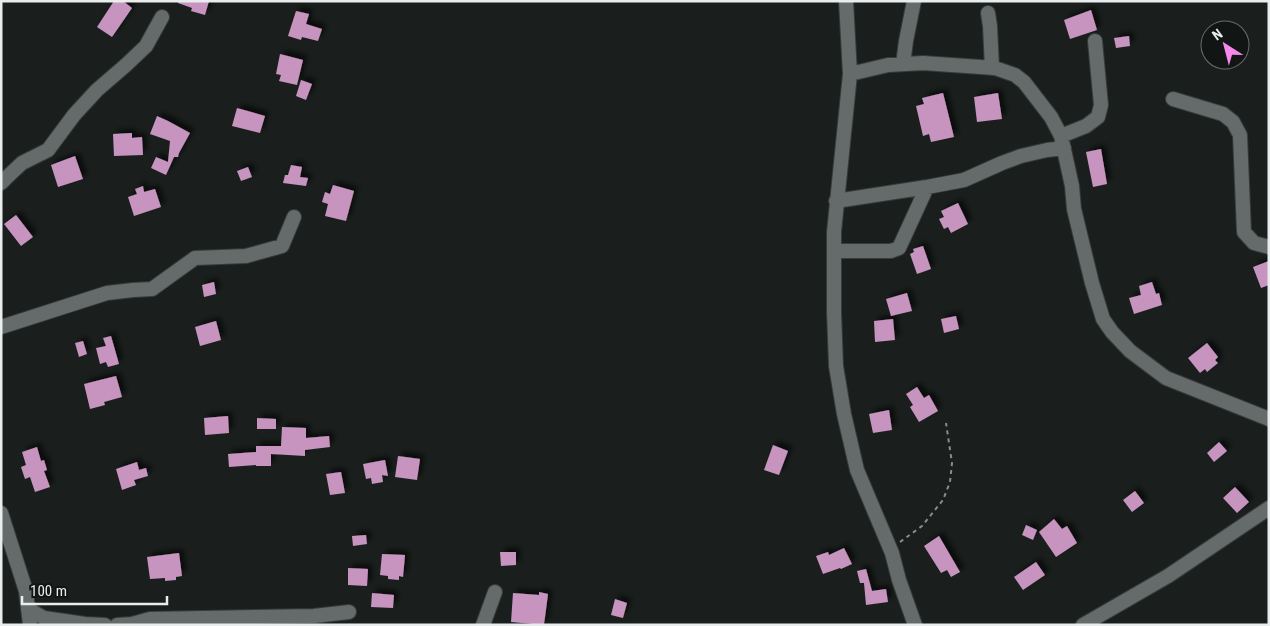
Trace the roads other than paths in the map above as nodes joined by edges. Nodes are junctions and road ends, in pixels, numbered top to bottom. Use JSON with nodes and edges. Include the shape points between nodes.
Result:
{"nodes":[{"id":1,"x":846,"y":1,"type":"edge"},
{"id":2,"x":914,"y":1,"type":"edge"},
{"id":3,"x":988,"y":13,"type":"dead end"},
{"id":4,"x":162,"y":17,"type":"dead end"},
{"id":5,"x":1095,"y":41,"type":"dead end"},
{"id":6,"x":904,"y":64,"type":"junction"},
{"id":7,"x":992,"y":68,"type":"junction"},
{"id":8,"x":850,"y":74,"type":"junction"},
{"id":9,"x":1173,"y":99,"type":"dead end"},
{"id":10,"x":1063,"y":142,"type":"junction"},
{"id":11,"x":1,"y":183,"type":"edge"},
{"id":12,"x":927,"y":187,"type":"junction"},
{"id":13,"x":836,"y":201,"type":"junction"},
{"id":14,"x":294,"y":217,"type":"dead end"},
{"id":15,"x":1269,"y":247,"type":"edge"},
{"id":16,"x":834,"y":251,"type":"junction"},
{"id":17,"x":1,"y":327,"type":"edge"},
{"id":18,"x":1269,"y":419,"type":"edge"},
{"id":19,"x":1269,"y":508,"type":"edge"},
{"id":20,"x":1,"y":513,"type":"edge"},
{"id":21,"x":495,"y":592,"type":"dead end"},
{"id":22,"x":28,"y":609,"type":"junction"},
{"id":23,"x":350,"y":612,"type":"dead end"},
{"id":24,"x":30,"y":625,"type":"edge"},
{"id":25,"x":104,"y":625,"type":"edge"},
{"id":26,"x":117,"y":625,"type":"edge"},
{"id":27,"x":483,"y":625,"type":"edge"},
{"id":28,"x":915,"y":625,"type":"edge"},
{"id":29,"x":1083,"y":625,"type":"edge"}],
"edges":[{"from":1,"to":8,"type":"street"},
{"from":2,"to":6,"type":"street"},
{"from":3,"to":7,"type":"street"},
{"from":4,"to":11,"type":"street","via":[[146,46],[97,90],[48,150],[22,163]]},
{"from":5,"to":10,"type":"street","via":[[1101,105],[1098,117]]},
{"from":6,"to":7,"type":"street"},
{"from":6,"to":8,"type":"street"},
{"from":7,"to":10,"type":"street","via":[[1015,75],[1024,82],[1051,118]]},
{"from":8,"to":13,"type":"street"},
{"from":9,"to":15,"type":"street","via":[[1223,114],[1233,122],[1240,135],[1244,232],[1254,242]]},
{"from":10,"to":12,"type":"street","via":[[964,180]]},
{"from":10,"to":18,"type":"street","via":[[1074,209],[1092,283],[1103,319],[1112,332],[1130,351],[1166,378]]},
{"from":12,"to":13,"type":"street"},
{"from":12,"to":16,"type":"street","via":[[899,248],[891,251]]},
{"from":13,"to":16,"type":"street"},
{"from":14,"to":17,"type":"street","via":[[282,246],[246,256],[195,258],[152,289],[106,293]]},
{"from":16,"to":28,"type":"street","via":[[836,366],[844,414],[857,470],[890,549]]},
{"from":19,"to":29,"type":"street","via":[[1168,576]]},
{"from":20,"to":22,"type":"street","via":[[26,591]]},
{"from":21,"to":27,"type":"street"},
{"from":22,"to":24,"type":"street"},
{"from":22,"to":25,"type":"street","via":[[44,618]]},
{"from":23,"to":26,"type":"street","via":[[314,616],[150,619]]}]}
